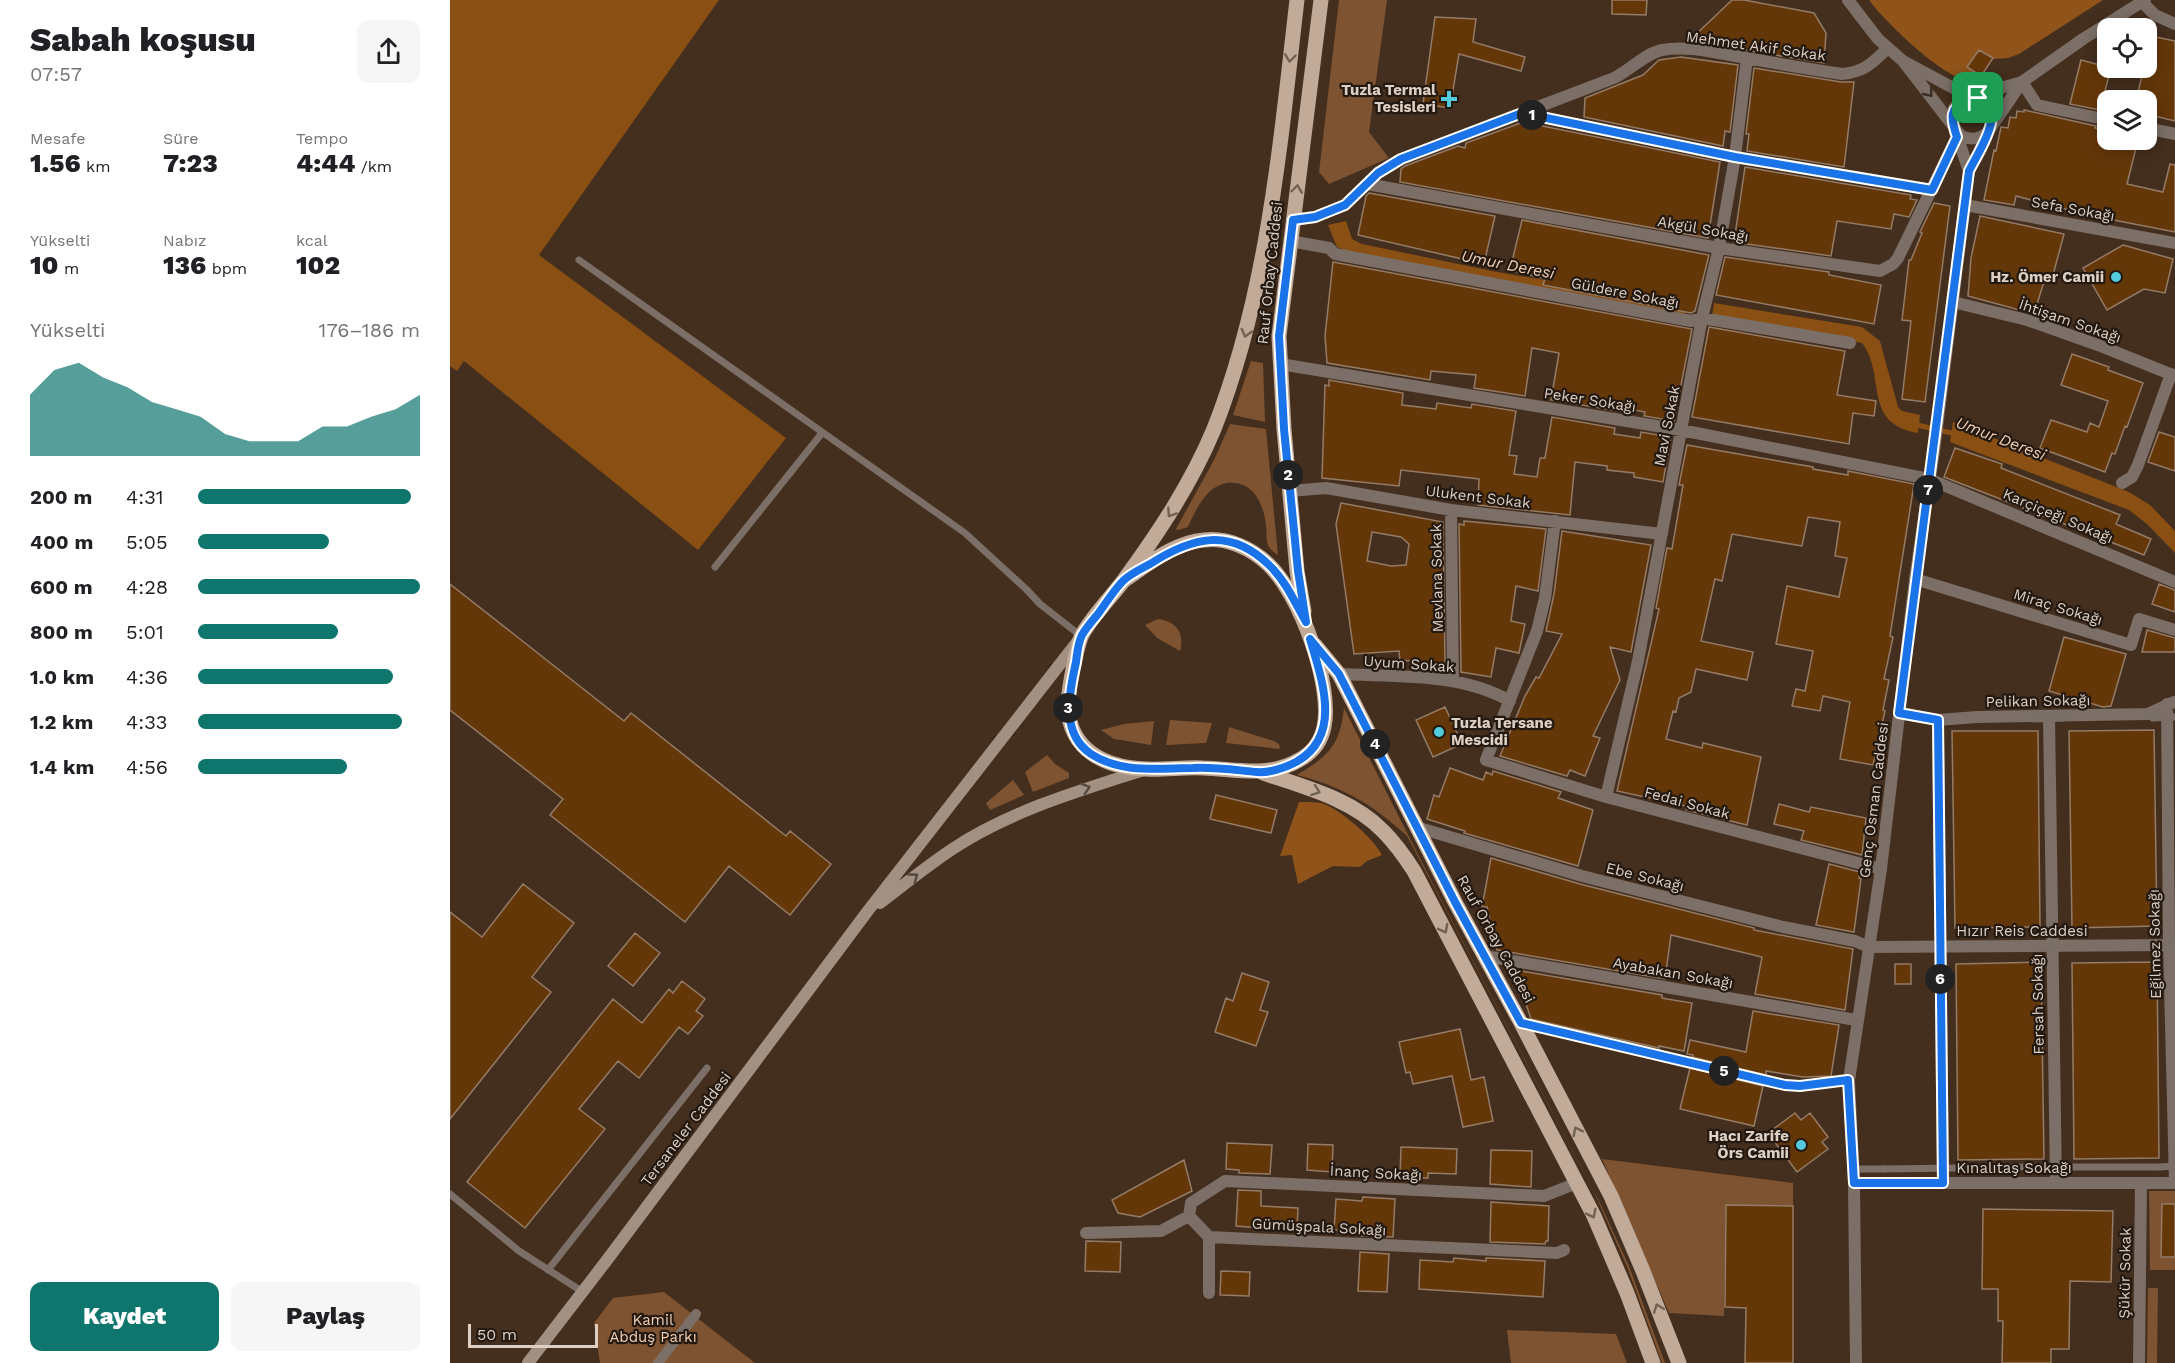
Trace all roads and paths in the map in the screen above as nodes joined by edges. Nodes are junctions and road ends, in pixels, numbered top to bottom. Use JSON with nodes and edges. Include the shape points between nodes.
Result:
{"nodes":[{"id":1,"x":1297,"y":0,"type":"edge"},
{"id":2,"x":1322,"y":0,"type":"edge"},
{"id":3,"x":1848,"y":0,"type":"edge"},
{"id":4,"x":2144,"y":1,"type":"edge"},
{"id":5,"x":2175,"y":24,"type":"edge"},
{"id":6,"x":1888,"y":48,"type":"junction"},
{"id":7,"x":1747,"y":58,"type":"junction"},
{"id":8,"x":1904,"y":61,"type":"junction"},
{"id":9,"x":2022,"y":82,"type":"junction"},
{"id":10,"x":1970,"y":97,"type":"junction"},
{"id":11,"x":1522,"y":113,"type":"junction"},
{"id":12,"x":2097,"y":118,"type":"edge"},
{"id":13,"x":1991,"y":127,"type":"junction"},
{"id":14,"x":2157,"y":131,"type":"edge"},
{"id":15,"x":1955,"y":132,"type":"junction"},
{"id":16,"x":2175,"y":135,"type":"edge"},
{"id":17,"x":1735,"y":157,"type":"junction"},
{"id":18,"x":1969,"y":171,"type":"junction"},
{"id":19,"x":1367,"y":184,"type":"junction"},
{"id":20,"x":1932,"y":190,"type":"junction"},
{"id":21,"x":1965,"y":205,"type":"junction"},
{"id":22,"x":1293,"y":220,"type":"junction"},
{"id":23,"x":1290,"y":242,"type":"junction"},
{"id":24,"x":2175,"y":243,"type":"edge"},
{"id":25,"x":1719,"y":248,"type":"junction"},
{"id":26,"x":579,"y":260,"type":"dead end"},
{"id":27,"x":1953,"y":302,"type":"junction"},
{"id":28,"x":1702,"y":318,"type":"junction"},
{"id":29,"x":1850,"y":343,"type":"dead end"},
{"id":30,"x":1280,"y":364,"type":"junction"},
{"id":31,"x":2173,"y":375,"type":"edge"},
{"id":32,"x":1681,"y":430,"type":"junction"},
{"id":33,"x":822,"y":433,"type":"junction"},
{"id":34,"x":1929,"y":479,"type":"junction"},
{"id":35,"x":2122,"y":483,"type":"dead end"},
{"id":36,"x":1290,"y":491,"type":"junction"},
{"id":37,"x":1451,"y":510,"type":"junction"},
{"id":38,"x":1555,"y":521,"type":"junction"},
{"id":39,"x":1662,"y":534,"type":"junction"},
{"id":40,"x":715,"y":567,"type":"dead end"},
{"id":41,"x":1915,"y":579,"type":"junction"},
{"id":42,"x":1123,"y":581,"type":"junction"},
{"id":43,"x":2175,"y":582,"type":"edge"},
{"id":44,"x":1306,"y":622,"type":"junction"},
{"id":45,"x":2175,"y":630,"type":"edge"},
{"id":46,"x":1082,"y":636,"type":"junction"},
{"id":47,"x":1310,"y":639,"type":"junction"},
{"id":48,"x":1339,"y":674,"type":"junction"},
{"id":49,"x":1453,"y":681,"type":"junction"},
{"id":50,"x":1510,"y":701,"type":"junction"},
{"id":51,"x":2171,"y":703,"type":"edge"},
{"id":52,"x":1899,"y":713,"type":"junction"},
{"id":53,"x":2049,"y":716,"type":"junction"},
{"id":54,"x":2175,"y":717,"type":"edge"},
{"id":55,"x":1996,"y":719,"type":"dead end"},
{"id":56,"x":1938,"y":720,"type":"junction"},
{"id":57,"x":1144,"y":770,"type":"junction"},
{"id":58,"x":1260,"y":772,"type":"junction"},
{"id":59,"x":1606,"y":797,"type":"junction"},
{"id":60,"x":1416,"y":827,"type":"junction"},
{"id":61,"x":1881,"y":869,"type":"junction"},
{"id":62,"x":867,"y":912,"type":"junction"},
{"id":63,"x":2172,"y":945,"type":"edge"},
{"id":64,"x":2052,"y":946,"type":"junction"},
{"id":65,"x":1869,"y":947,"type":"junction"},
{"id":66,"x":1939,"y":947,"type":"junction"},
{"id":67,"x":1485,"y":956,"type":"junction"},
{"id":68,"x":1856,"y":1020,"type":"junction"},
{"id":69,"x":1521,"y":1023,"type":"junction"},
{"id":70,"x":707,"y":1068,"type":"dead end"},
{"id":71,"x":1848,"y":1080,"type":"junction"},
{"id":72,"x":2175,"y":1166,"type":"edge"},
{"id":73,"x":1853,"y":1169,"type":"junction"},
{"id":74,"x":1854,"y":1183,"type":"junction"},
{"id":75,"x":1943,"y":1183,"type":"junction"},
{"id":76,"x":1577,"y":1184,"type":"junction"},
{"id":77,"x":2056,"y":1184,"type":"junction"},
{"id":78,"x":2141,"y":1184,"type":"junction"},
{"id":79,"x":2175,"y":1184,"type":"edge"},
{"id":80,"x":450,"y":1194,"type":"edge"},
{"id":81,"x":1189,"y":1216,"type":"junction"},
{"id":82,"x":1086,"y":1233,"type":"dead end"},
{"id":83,"x":1209,"y":1237,"type":"junction"},
{"id":84,"x":1563,"y":1250,"type":"dead end"},
{"id":85,"x":548,"y":1270,"type":"junction"},
{"id":86,"x":583,"y":1292,"type":"junction"},
{"id":87,"x":1209,"y":1293,"type":"dead end"},
{"id":88,"x":696,"y":1314,"type":"dead end"},
{"id":89,"x":528,"y":1363,"type":"edge"},
{"id":90,"x":658,"y":1363,"type":"edge"},
{"id":91,"x":1653,"y":1363,"type":"edge"},
{"id":92,"x":1679,"y":1363,"type":"edge"},
{"id":93,"x":1856,"y":1363,"type":"edge"},
{"id":94,"x":2139,"y":1363,"type":"edge"}],
"edges":[{"from":1,"to":42,"type":"main road","name":"Rauf Orbay Caddesi","one_way":true,"via":[[1264,248],[1235,371],[1213,430],[1181,497]]},
{"from":22,"to":2,"type":"main road","name":"Rauf Orbay Caddesi","one_way":true},
{"from":3,"to":6,"type":"street"},
{"from":4,"to":5,"type":"street","via":[[2155,15]]},
{"from":4,"to":9,"type":"street","name":"Genç Osman Caddesi"},
{"from":6,"to":7,"type":"street","name":"Mehmet Akif Sokak","via":[[1867,68],[1842,74]]},
{"from":6,"to":8,"type":"street"},
{"from":7,"to":11,"type":"street","name":"Mehmet Akif Sokak","via":[[1664,50],[1614,78]]},
{"from":7,"to":17,"type":"street","name":"Mavi Sokak"},
{"from":8,"to":10,"type":"street"},
{"from":8,"to":15,"type":"street","name":"Genç Osman Caddesi","one_way":true,"via":[[1946,114]]},
{"from":9,"to":10,"type":"street","name":"Genç Osman Caddesi"},
{"from":9,"to":12,"type":"street","via":[[2037,105]]},
{"from":9,"to":13,"type":"street","name":"Genç Osman Caddesi"},
{"from":10,"to":13,"type":"street","via":[[1987,105],[1993,116]]},
{"from":10,"to":15,"type":"street","via":[[1954,108]]},
{"from":11,"to":17,"type":"street"},
{"from":11,"to":19,"type":"street","name":"Mehmet Akif Sokak","via":[[1401,159]]},
{"from":13,"to":15,"type":"street","via":[[1972,139]]},
{"from":13,"to":18,"type":"street","name":"Genç Osman Caddesi"},
{"from":14,"to":16,"type":"street"},
{"from":15,"to":18,"type":"street","name":"Genç Osman Caddesi"},
{"from":15,"to":20,"type":"street","name":"Akgül Sokağı"},
{"from":17,"to":20,"type":"street"},
{"from":17,"to":25,"type":"street","name":"Mavi Sokak"},
{"from":18,"to":21,"type":"street","name":"Genç Osman Caddesi"},
{"from":19,"to":22,"type":"street","name":"Mehmet Akif Sokak","via":[[1345,205],[1315,217]]},
{"from":19,"to":25,"type":"street","name":"Akgül Sokağı"},
{"from":20,"to":25,"type":"street","name":"Akgül Sokağı","via":[[1898,258],[1881,271]]},
{"from":21,"to":24,"type":"street","name":"Sefa Sokağı"},
{"from":21,"to":27,"type":"street","name":"Genç Osman Caddesi"},
{"from":22,"to":23,"type":"main road","name":"Rauf Orbay Caddesi"},
{"from":23,"to":28,"type":"street","name":"Güldere Sokağı","via":[[1329,248],[1335,254],[1680,319]]},
{"from":23,"to":30,"type":"main road","name":"Rauf Orbay Caddesi","via":[[1279,336]]},
{"from":25,"to":28,"type":"street","name":"Mavi Sokak"},
{"from":26,"to":33,"type":"lane"},
{"from":27,"to":31,"type":"street","name":"İhtişam Sokağı","via":[[2026,320]]},
{"from":27,"to":34,"type":"street","name":"Genç Osman Caddesi"},
{"from":28,"to":29,"type":"street","name":"Güldere Sokağı"},
{"from":28,"to":32,"type":"street","name":"Mavi Sokak"},
{"from":30,"to":32,"type":"street","name":"Peker Sokağı"},
{"from":30,"to":36,"type":"main road","name":"Rauf Orbay Caddesi"},
{"from":31,"to":35,"type":"street","via":[[2138,465],[2132,477]]},
{"from":32,"to":34,"type":"street","name":"Peker Sokağı"},
{"from":32,"to":39,"type":"street","name":"Mavi Sokak"},
{"from":33,"to":40,"type":"lane"},
{"from":33,"to":46,"type":"lane","via":[[965,533],[1040,604]]},
{"from":34,"to":41,"type":"street","name":"Genç Osman Caddesi"},
{"from":34,"to":43,"type":"street","name":"Karçiçeği Sokağı"},
{"from":36,"to":37,"type":"street","name":"Ulukent Sokak","via":[[1326,488]]},
{"from":36,"to":44,"type":"main road","name":"Rauf Orbay Caddesi"},
{"from":37,"to":38,"type":"street","name":"Ulukent Sokak"},
{"from":37,"to":49,"type":"street","name":"Mevlana Sokak"},
{"from":38,"to":39,"type":"street","name":"Ulukent Sokak"},
{"from":38,"to":50,"type":"street","via":[[1542,614]]},
{"from":39,"to":59,"type":"street","name":"Mavi Sokak"},
{"from":41,"to":45,"type":"street","name":"Miraç Sokağı","via":[[2131,645],[2139,619]]},
{"from":41,"to":52,"type":"street","name":"Genç Osman Caddesi"},
{"from":42,"to":44,"type":"main road","name":"Rauf Orbay Caddesi","via":[[1185,544],[1221,540],[1253,552],[1269,565],[1284,582]]},
{"from":42,"to":46,"type":"main road","name":"Rauf Orbay Caddesi"},
{"from":44,"to":47,"type":"main road","name":"Rauf Orbay Caddesi"},
{"from":46,"to":57,"type":"main road","name":"Rauf Orbay Caddesi","via":[[1068,708],[1077,740],[1090,753],[1108,762]]},
{"from":46,"to":62,"type":"main road","name":"Tersaneler Caddesi"},
{"from":47,"to":48,"type":"main road","name":"Rauf Orbay Caddesi"},
{"from":47,"to":58,"type":"main road","name":"Rauf Orbay Caddesi","via":[[1325,705],[1320,740],[1304,758]]},
{"from":48,"to":49,"type":"street","name":"Uyum Sokak"},
{"from":48,"to":60,"type":"main road","name":"Rauf Orbay Caddesi"},
{"from":49,"to":50,"type":"street","name":"Uyum Sokak","via":[[1487,689]]},
{"from":50,"to":59,"type":"street","name":"Fedai Sokak","via":[[1486,760]]},
{"from":51,"to":53,"type":"street","name":"Pelikan Sokağı","via":[[2148,714]]},
{"from":51,"to":63,"type":"street","name":"Eğilmez Sokağı"},
{"from":52,"to":56,"type":"street","name":"Pelikan Sokağı"},
{"from":52,"to":61,"type":"street","name":"Genç Osman Caddesi"},
{"from":53,"to":56,"type":"street","name":"Pelikan Sokağı"},
{"from":53,"to":64,"type":"street","name":"Fersah Sokağı"},
{"from":54,"to":55,"type":"lane","bridge":true},
{"from":56,"to":66,"type":"street"},
{"from":57,"to":58,"type":"main road","name":"Rauf Orbay Caddesi"},
{"from":62,"to":57,"type":"main road","one_way":true,"via":[[955,847],[1063,796]]},
{"from":58,"to":76,"type":"main road","name":"Rauf Orbay Caddesi","one_way":true,"via":[[1353,808],[1382,829],[1404,856]]},
{"from":59,"to":61,"type":"street","name":"Fedai Sokak"},
{"from":60,"to":65,"type":"street","name":"Ebe Sokağı","via":[[1582,876]]},
{"from":60,"to":67,"type":"main road","name":"Rauf Orbay Caddesi"},
{"from":61,"to":65,"type":"street","name":"Genç Osman Caddesi"},
{"from":62,"to":86,"type":"main road","name":"Tersaneler Caddesi"},
{"from":63,"to":64,"type":"street","name":"Hızır Reis Caddesi"},
{"from":63,"to":79,"type":"street","name":"Eğilmez Sokağı"},
{"from":64,"to":66,"type":"street","name":"Hızır Reis Caddesi"},
{"from":64,"to":77,"type":"street","name":"Fersah Sokağı"},
{"from":65,"to":66,"type":"street","name":"Hızır Reis Caddesi"},
{"from":65,"to":68,"type":"street","name":"Genç Osman Caddesi"},
{"from":66,"to":75,"type":"street"},
{"from":67,"to":68,"type":"street","name":"Ayabakan Sokağı"},
{"from":67,"to":69,"type":"main road","name":"Rauf Orbay Caddesi"},
{"from":68,"to":71,"type":"street","name":"Genç Osman Caddesi"},
{"from":69,"to":71,"type":"lane","via":[[1785,1085]]},
{"from":92,"to":69,"type":"main road","name":"Rauf Orbay Caddesi","one_way":true,"via":[[1611,1196]]},
{"from":70,"to":85,"type":"lane"},
{"from":71,"to":73,"type":"street","name":"Genç Osman Caddesi"},
{"from":72,"to":73,"type":"lane","bridge":true},
{"from":73,"to":74,"type":"street","name":"Genç Osman Caddesi"},
{"from":74,"to":75,"type":"street","name":"Kınalıtaş Sokağı"},
{"from":74,"to":93,"type":"street","name":"Genç Osman Caddesi"},
{"from":75,"to":77,"type":"street","name":"Kınalıtaş Sokağı"},
{"from":76,"to":81,"type":"street","name":"İnanç Sokağı","via":[[1544,1196],[1225,1181],[1191,1203]]},
{"from":76,"to":91,"type":"main road","name":"Rauf Orbay Caddesi","one_way":true,"via":[[1613,1258]]},
{"from":77,"to":78,"type":"street","name":"Kınalıtaş Sokağı"},
{"from":78,"to":79,"type":"street","name":"Kınalıtaş Sokağı"},
{"from":78,"to":94,"type":"street","name":"Şükür Sokak"},
{"from":80,"to":85,"type":"lane"},
{"from":81,"to":82,"type":"street","via":[[1161,1231]]},
{"from":81,"to":83,"type":"street"},
{"from":83,"to":84,"type":"street","name":"Gümüşpala Sokağı","via":[[1557,1253]]},
{"from":83,"to":87,"type":"street"},
{"from":85,"to":86,"type":"lane"},
{"from":86,"to":89,"type":"main road","name":"Tersaneler Caddesi"},
{"from":88,"to":90,"type":"street"}]}
